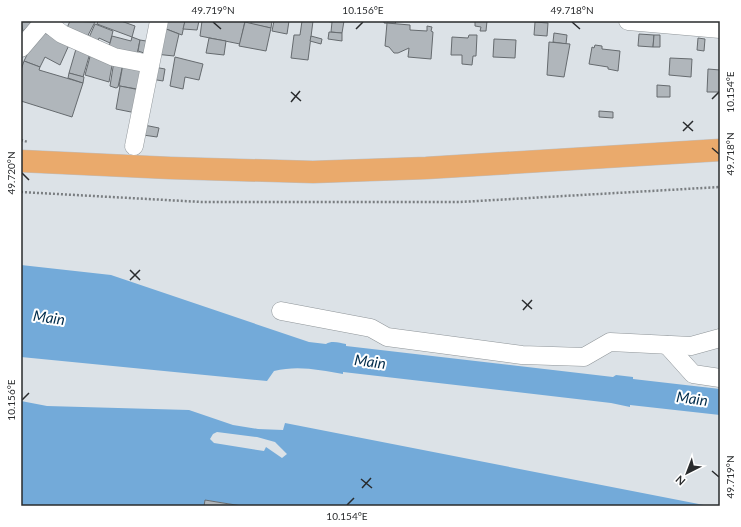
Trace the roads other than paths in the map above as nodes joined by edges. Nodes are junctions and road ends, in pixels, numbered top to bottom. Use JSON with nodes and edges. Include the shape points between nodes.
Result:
{"nodes":[{"id":1,"x":45,"y":21,"type":"edge"},
{"id":2,"x":159,"y":21,"type":"edge"},
{"id":3,"x":628,"y":21,"type":"edge"},
{"id":4,"x":720,"y":30,"type":"edge"},
{"id":5,"x":21,"y":46,"type":"edge"},
{"id":6,"x":150,"y":64,"type":"junction"},
{"id":7,"x":134,"y":146,"type":"dead end"},
{"id":8,"x":720,"y":150,"type":"edge"},
{"id":9,"x":21,"y":161,"type":"edge"},
{"id":10,"x":281,"y":311,"type":"dead end"},
{"id":11,"x":720,"y":338,"type":"edge"},
{"id":12,"x":667,"y":345,"type":"junction"},
{"id":13,"x":720,"y":378,"type":"edge"}],
"edges":[{"from":1,"to":5,"type":"street"},
{"from":1,"to":6,"type":"street","via":[[62,34],[114,57]]},
{"from":2,"to":6,"type":"street"},
{"from":3,"to":4,"type":"street"},
{"from":6,"to":7,"type":"street"},
{"from":8,"to":9,"type":"main road","via":[[426,168],[313,172]]},
{"from":10,"to":12,"type":"street","via":[[371,328],[387,337],[522,355],[584,356],[610,342]]},
{"from":11,"to":12,"type":"street","via":[[691,346]]},
{"from":12,"to":13,"type":"street","via":[[693,374]]}]}
